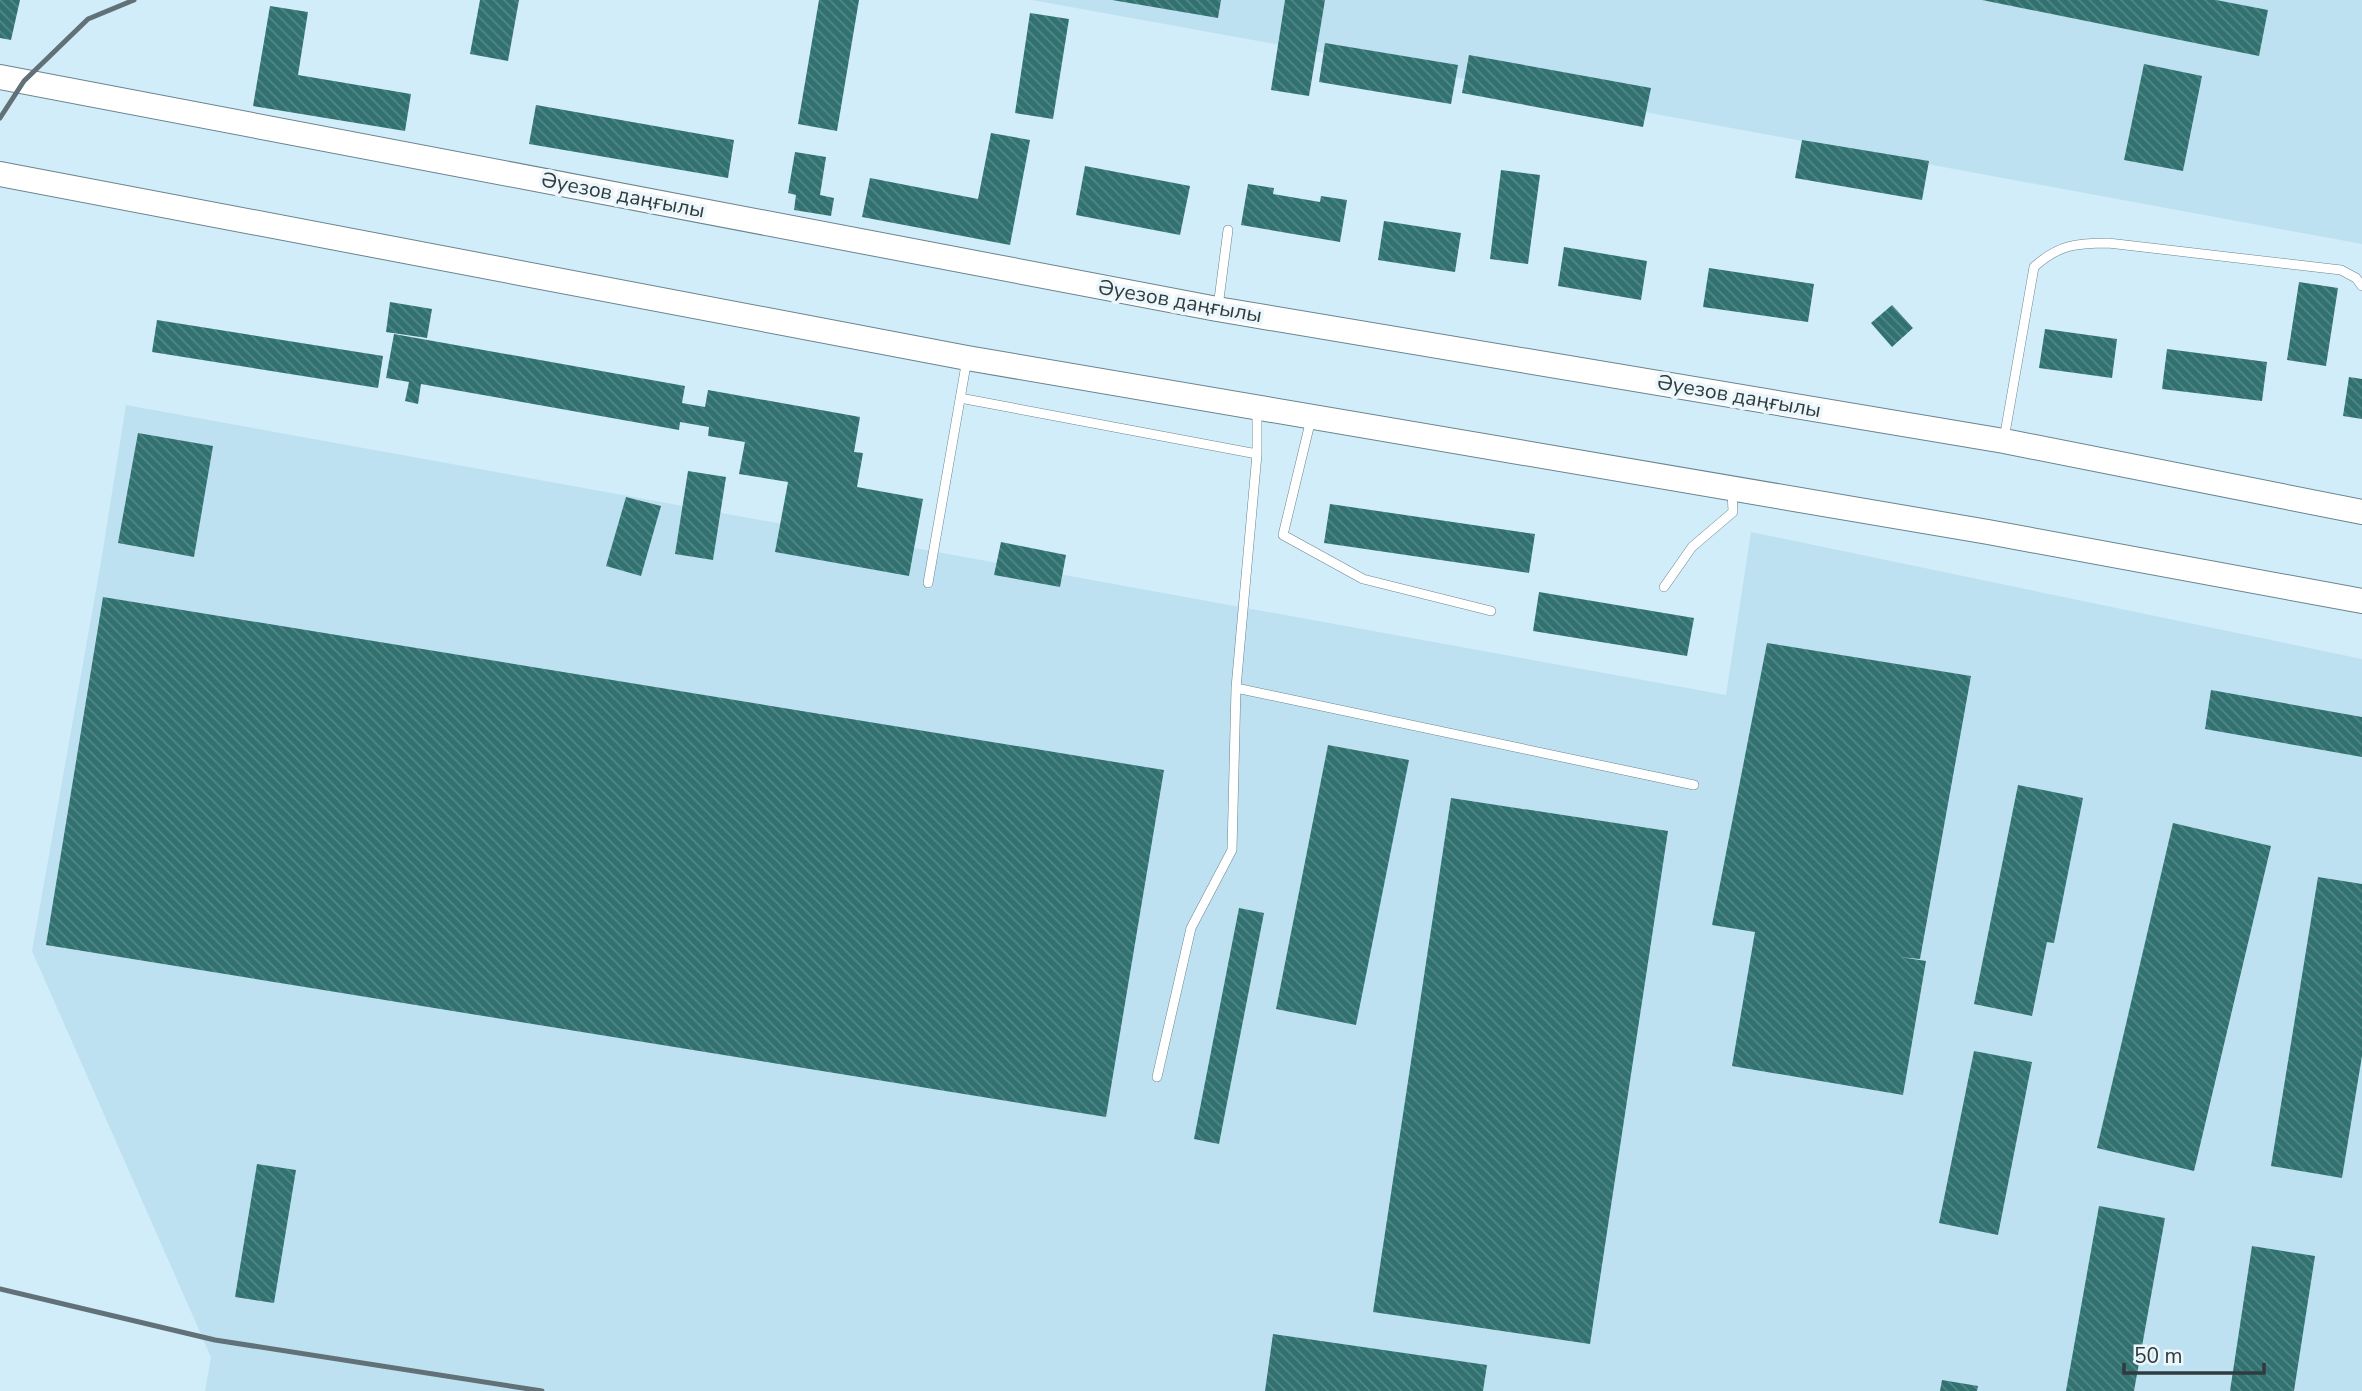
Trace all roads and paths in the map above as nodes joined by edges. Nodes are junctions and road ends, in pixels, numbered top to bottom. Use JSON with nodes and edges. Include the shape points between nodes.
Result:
{"nodes":[{"id":1,"x":0,"y":77,"type":"edge"},
{"id":2,"x":0,"y":174,"type":"edge"},
{"id":3,"x":1228,"y":230,"type":"dead end"},
{"id":4,"x":2362,"y":286,"type":"edge"},
{"id":5,"x":1217,"y":309,"type":"junction"},
{"id":6,"x":967,"y":358,"type":"junction"},
{"id":7,"x":960,"y":398,"type":"junction"},
{"id":8,"x":1257,"y":408,"type":"junction"},
{"id":9,"x":1311,"y":417,"type":"junction"},
{"id":10,"x":2004,"y":441,"type":"junction"},
{"id":11,"x":1257,"y":454,"type":"junction"},
{"id":12,"x":1732,"y":488,"type":"junction"},
{"id":13,"x":2362,"y":512,"type":"edge"},
{"id":14,"x":928,"y":583,"type":"dead end"},
{"id":15,"x":1664,"y":587,"type":"dead end"},
{"id":16,"x":2362,"y":601,"type":"edge"},
{"id":17,"x":1491,"y":611,"type":"dead end"},
{"id":18,"x":1236,"y":688,"type":"junction"},
{"id":19,"x":1694,"y":785,"type":"dead end"},
{"id":20,"x":1157,"y":1077,"type":"dead end"}],
"edges":[{"from":1,"to":5,"type":"main road","name":"Әуезов даңғылы"},
{"from":2,"to":6,"type":"main road"},
{"from":3,"to":5,"type":"lane"},
{"from":4,"to":10,"type":"lane","via":[[2356,278],[2332,268],[2108,243],[2081,243],[2048,254],[2034,267]]},
{"from":5,"to":10,"type":"main road","name":"Әуезов даңғылы"},
{"from":6,"to":7,"type":"lane"},
{"from":6,"to":8,"type":"main road"},
{"from":7,"to":11,"type":"lane"},
{"from":7,"to":14,"type":"lane"},
{"from":8,"to":9,"type":"main road"},
{"from":8,"to":11,"type":"lane"},
{"from":9,"to":12,"type":"main road"},
{"from":9,"to":17,"type":"lane","via":[[1283,535],[1363,579]]},
{"from":10,"to":13,"type":"main road","name":"Әуезов даңғылы"},
{"from":11,"to":18,"type":"lane"},
{"from":12,"to":15,"type":"lane","via":[[1733,512],[1692,547]]},
{"from":12,"to":16,"type":"main road"},
{"from":18,"to":19,"type":"lane"},
{"from":18,"to":20,"type":"lane","via":[[1232,850],[1191,928]]}]}
